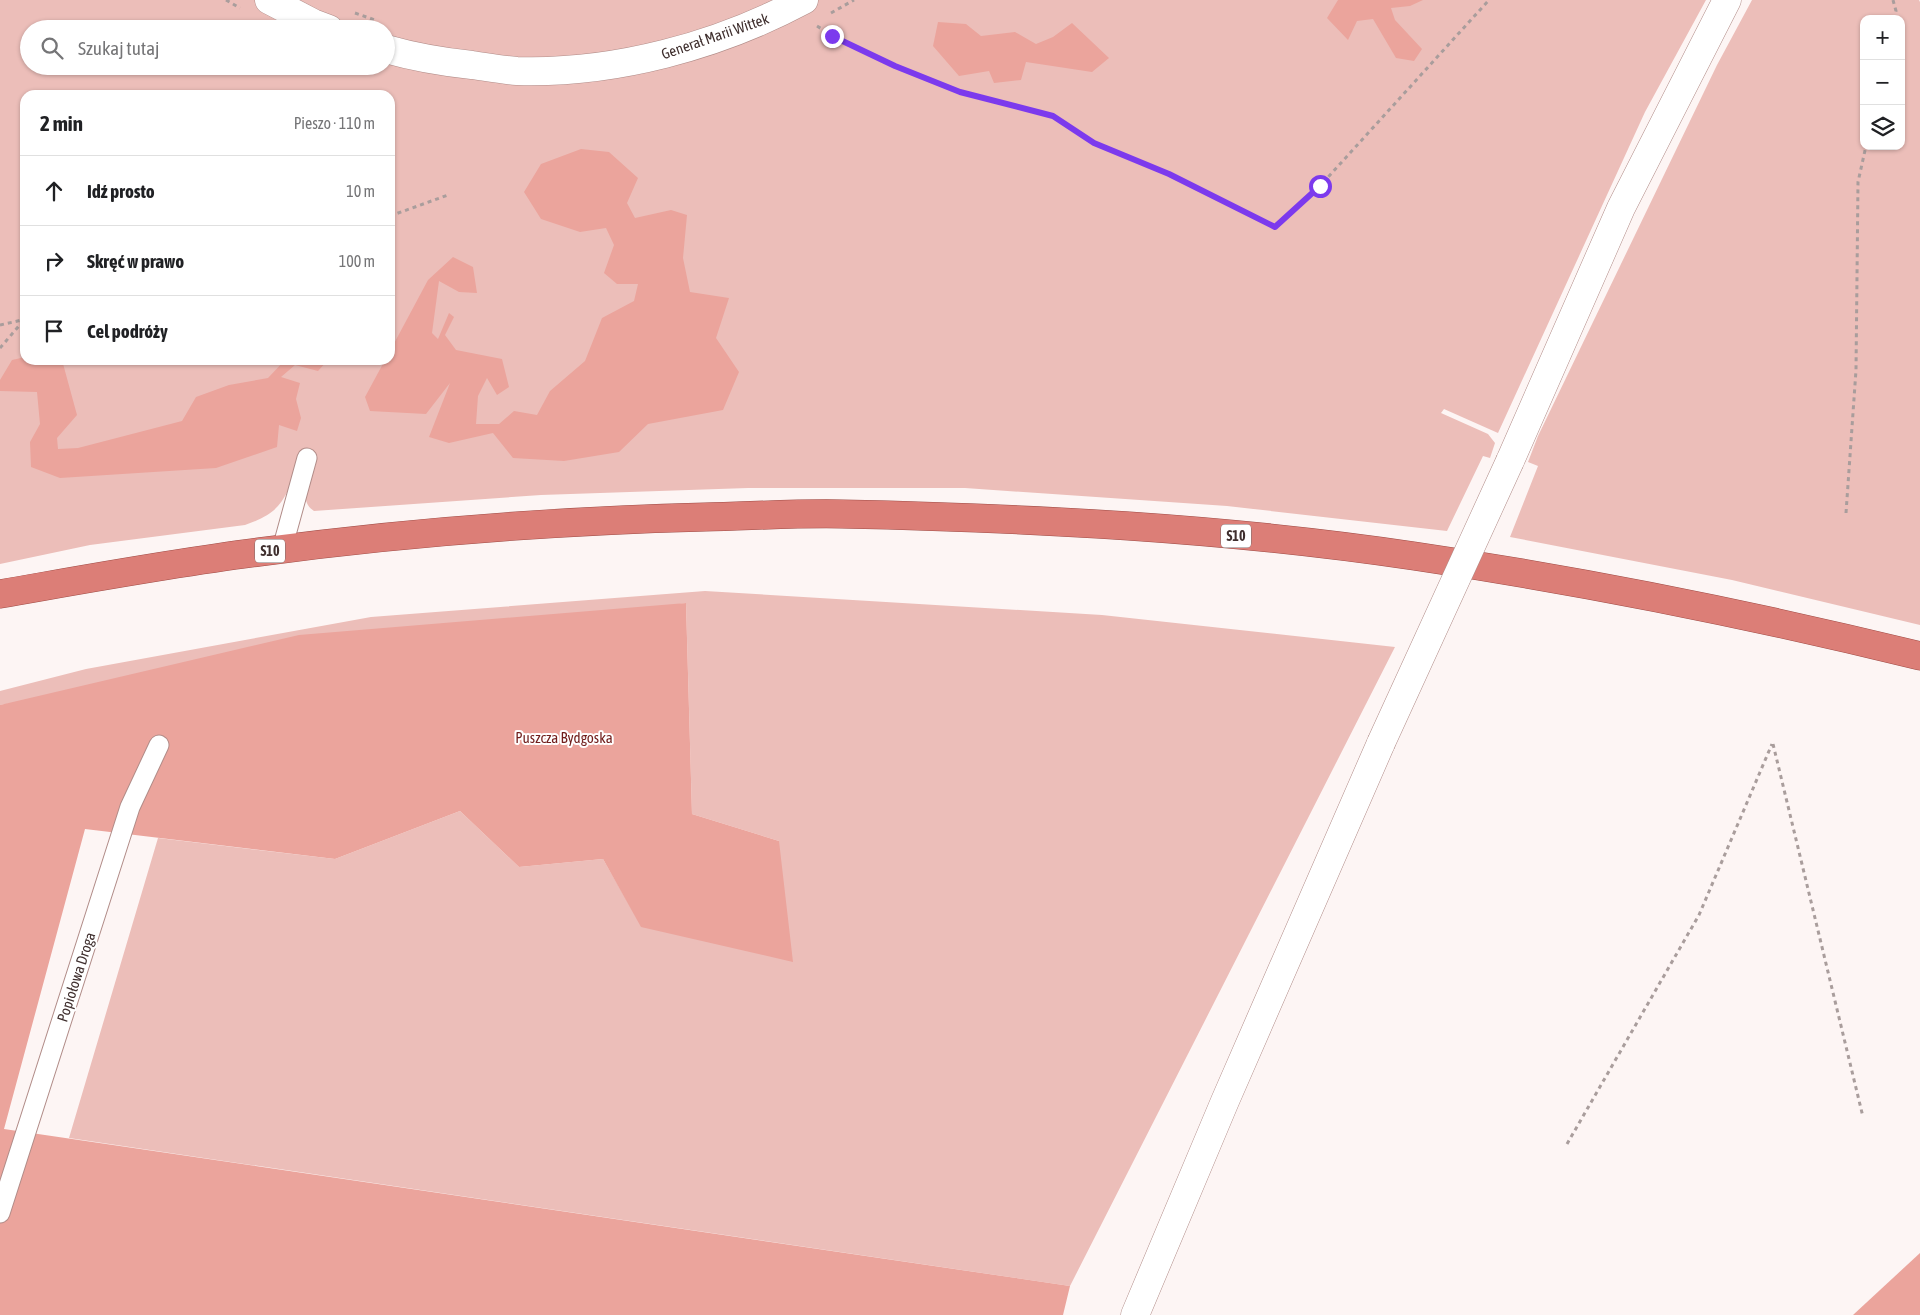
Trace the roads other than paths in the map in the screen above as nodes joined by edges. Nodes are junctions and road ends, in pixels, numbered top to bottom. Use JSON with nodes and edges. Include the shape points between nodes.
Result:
{"nodes":[{"id":1,"x":268,"y":0,"type":"edge"},
{"id":2,"x":1727,"y":0,"type":"edge"},
{"id":3,"x":808,"y":11,"type":"edge"},
{"id":4,"x":307,"y":20,"type":"edge"},
{"id":5,"x":395,"y":51,"type":"edge"},
{"id":6,"x":307,"y":458,"type":"dead end"},
{"id":7,"x":282,"y":549,"type":"junction"},
{"id":8,"x":0,"y":594,"type":"edge"},
{"id":9,"x":1920,"y":656,"type":"edge"},
{"id":10,"x":158,"y":745,"type":"dead end"},
{"id":11,"x":0,"y":1213,"type":"edge"},
{"id":12,"x":1134,"y":1315,"type":"edge"}],
"edges":[{"from":1,"to":4,"type":"street"},
{"from":2,"to":12,"type":"street","bridge":true,"via":[[1621,208],[1224,1101]]},
{"from":3,"to":5,"type":"street","name":"Generał Marii Wittek","via":[[769,18],[688,48],[596,68],[516,71]]},
{"from":6,"to":7,"type":"lane"},
{"from":7,"to":8,"type":"highway","number":"S10"},
{"from":7,"to":9,"type":"highway","number":"S10","via":[[385,537],[650,518],[838,514],[1127,525],[1410,555],[1503,570],[1728,612]]},
{"from":10,"to":11,"type":"lane","name":"Popiołowa Droga","via":[[130,807]]}]}
